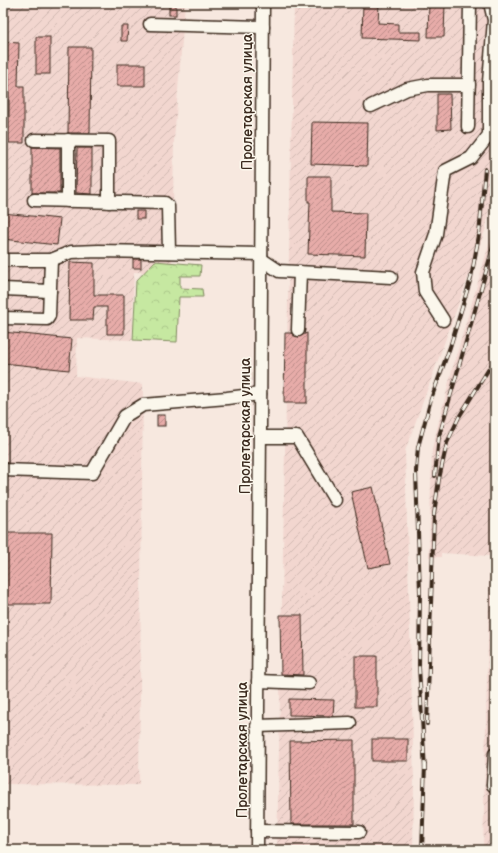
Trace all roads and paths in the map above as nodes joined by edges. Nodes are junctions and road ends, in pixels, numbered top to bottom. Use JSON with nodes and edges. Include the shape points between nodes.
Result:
{"nodes":[{"id":1,"x":263,"y":3,"type":"edge"},
{"id":2,"x":470,"y":3,"type":"edge"},
{"id":3,"x":490,"y":3,"type":"edge"},
{"id":4,"x":150,"y":24,"type":"dead end"},
{"id":5,"x":263,"y":27,"type":"junction"},
{"id":6,"x":469,"y":85,"type":"junction"},
{"id":7,"x":371,"y":106,"type":"dead end"},
{"id":8,"x":468,"y":127,"type":"dead end"},
{"id":9,"x":34,"y":140,"type":"dead end"},
{"id":10,"x":68,"y":140,"type":"junction"},
{"id":11,"x":34,"y":200,"type":"dead end"},
{"id":12,"x":68,"y":201,"type":"junction"},
{"id":13,"x":109,"y":202,"type":"junction"},
{"id":14,"x":168,"y":252,"type":"junction"},
{"id":15,"x":261,"y":256,"type":"junction"},
{"id":16,"x":3,"y":260,"type":"edge"},
{"id":17,"x":51,"y":260,"type":"junction"},
{"id":18,"x":300,"y":272,"type":"junction"},
{"id":19,"x":391,"y":277,"type":"dead end"},
{"id":20,"x":3,"y":289,"type":"edge"},
{"id":21,"x":50,"y":291,"type":"junction"},
{"id":22,"x":3,"y":318,"type":"edge"},
{"id":23,"x":443,"y":320,"type":"dead end"},
{"id":24,"x":298,"y":330,"type":"dead end"},
{"id":25,"x":260,"y":394,"type":"junction"},
{"id":26,"x":260,"y":436,"type":"junction"},
{"id":27,"x":3,"y":470,"type":"edge"},
{"id":28,"x":335,"y":500,"type":"dead end"},
{"id":29,"x":258,"y":681,"type":"junction"},
{"id":30,"x":309,"y":683,"type":"dead end"},
{"id":31,"x":350,"y":724,"type":"dead end"},
{"id":32,"x":257,"y":726,"type":"junction"},
{"id":33,"x":495,"y":754,"type":"edge"},
{"id":34,"x":493,"y":785,"type":"dead end"},
{"id":35,"x":257,"y":831,"type":"junction"},
{"id":36,"x":358,"y":832,"type":"dead end"},
{"id":37,"x":257,"y":850,"type":"edge"}],
"edges":[{"from":1,"to":5,"type":"street","name":"Пролетарская улица"},
{"from":2,"to":6,"type":"street"},
{"from":3,"to":23,"type":"street","via":[[494,20],[489,82],[489,135],[471,158],[445,171],[436,234],[423,272],[425,292]]},
{"from":4,"to":5,"type":"street"},
{"from":5,"to":15,"type":"street","name":"Пролетарская улица"},
{"from":6,"to":7,"type":"street","via":[[428,85],[407,89]]},
{"from":6,"to":8,"type":"street"},
{"from":9,"to":10,"type":"street"},
{"from":10,"to":12,"type":"street"},
{"from":10,"to":13,"type":"street","via":[[109,141]]},
{"from":11,"to":12,"type":"street"},
{"from":12,"to":13,"type":"street"},
{"from":13,"to":14,"type":"street","via":[[167,204]]},
{"from":14,"to":15,"type":"street"},
{"from":14,"to":17,"type":"street","via":[[70,252]]},
{"from":15,"to":18,"type":"street","via":[[279,271]]},
{"from":15,"to":25,"type":"street","name":"Пролетарская улица"},
{"from":16,"to":17,"type":"street"},
{"from":17,"to":21,"type":"street"},
{"from":18,"to":19,"type":"street"},
{"from":18,"to":24,"type":"street"},
{"from":20,"to":21,"type":"street"},
{"from":21,"to":22,"type":"street","via":[[47,319]]},
{"from":25,"to":26,"type":"street","name":"Пролетарская улица"},
{"from":25,"to":27,"type":"street","via":[[143,405],[124,416],[92,473]]},
{"from":26,"to":28,"type":"street","via":[[297,437]]},
{"from":26,"to":29,"type":"street","name":"Пролетарская улица"},
{"from":29,"to":30,"type":"street"},
{"from":29,"to":32,"type":"street","name":"Пролетарская улица"},
{"from":31,"to":32,"type":"street"},
{"from":32,"to":35,"type":"street","name":"Пролетарская улица"},
{"from":33,"to":34,"type":"street"},
{"from":35,"to":36,"type":"street"},
{"from":35,"to":37,"type":"street","name":"Пролетарская улица"}]}
